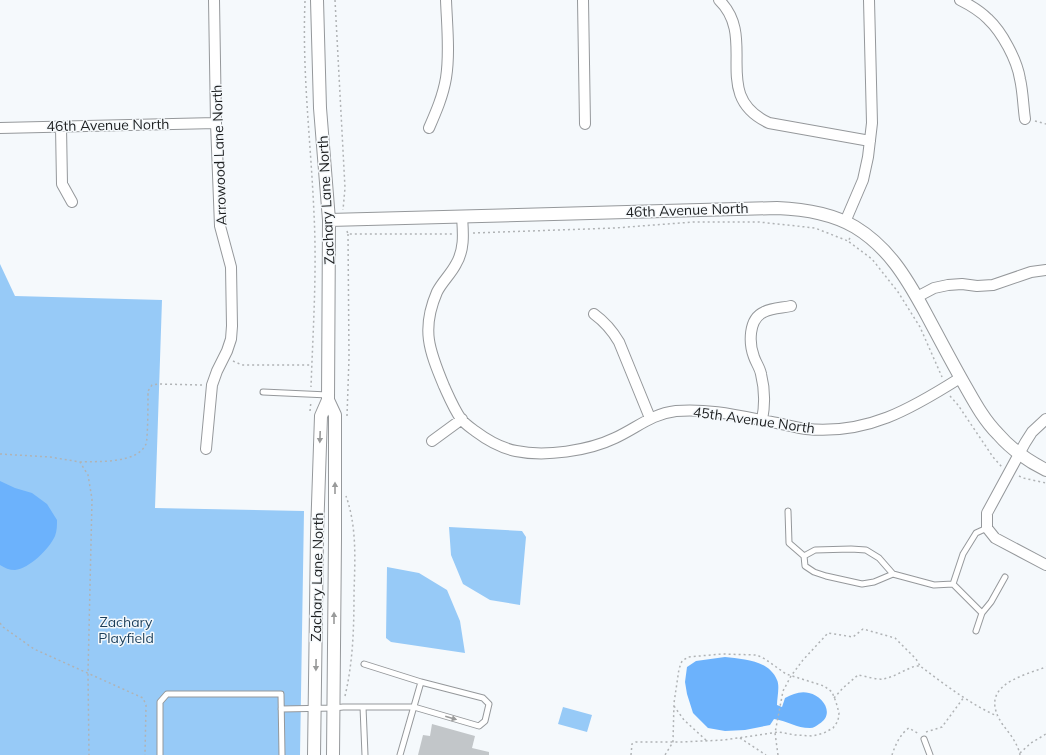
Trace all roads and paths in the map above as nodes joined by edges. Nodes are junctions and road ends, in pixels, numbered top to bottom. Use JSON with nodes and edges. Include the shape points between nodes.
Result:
{"nodes":[{"id":1,"x":214,"y":0,"type":"edge"},
{"id":2,"x":306,"y":0,"type":"edge"},
{"id":3,"x":317,"y":0,"type":"edge"},
{"id":4,"x":335,"y":0,"type":"edge"},
{"id":5,"x":446,"y":0,"type":"edge"},
{"id":6,"x":584,"y":0,"type":"edge"},
{"id":7,"x":719,"y":0,"type":"edge"},
{"id":8,"x":870,"y":0,"type":"edge"},
{"id":9,"x":960,"y":0,"type":"edge"},
{"id":10,"x":1025,"y":119,"type":"joint"},
{"id":11,"x":216,"y":123,"type":"junction"},
{"id":12,"x":585,"y":124,"type":"dead end"},
{"id":13,"x":1046,"y":124,"type":"edge"},
{"id":14,"x":61,"y":127,"type":"junction"},
{"id":15,"x":0,"y":128,"type":"edge"},
{"id":16,"x":429,"y":128,"type":"dead end"},
{"id":17,"x":870,"y":141,"type":"junction"},
{"id":18,"x":72,"y":202,"type":"dead end"},
{"id":19,"x":462,"y":216,"type":"junction"},
{"id":20,"x":329,"y":220,"type":"junction"},
{"id":21,"x":343,"y":220,"type":"junction"},
{"id":22,"x":850,"y":225,"type":"junction"},
{"id":23,"x":348,"y":234,"type":"junction"},
{"id":24,"x":463,"y":234,"type":"junction"},
{"id":25,"x":848,"y":241,"type":"junction"},
{"id":26,"x":1046,"y":270,"type":"edge"},
{"id":27,"x":917,"y":297,"type":"junction"},
{"id":28,"x":791,"y":306,"type":"dead end"},
{"id":29,"x":594,"y":314,"type":"dead end"},
{"id":30,"x":224,"y":357,"type":"junction"},
{"id":31,"x":312,"y":365,"type":"junction"},
{"id":32,"x":960,"y":378,"type":"junction"},
{"id":33,"x":212,"y":385,"type":"junction"},
{"id":34,"x":945,"y":387,"type":"junction"},
{"id":35,"x":263,"y":392,"type":"dead end"},
{"id":36,"x":311,"y":395,"type":"junction"},
{"id":37,"x":328,"y":397,"type":"junction"},
{"id":38,"x":310,"y":410,"type":"dead end"},
{"id":39,"x":650,"y":418,"type":"junction"},
{"id":40,"x":1046,"y":419,"type":"edge"},
{"id":41,"x":462,"y":420,"type":"junction"},
{"id":42,"x":762,"y":420,"type":"junction"},
{"id":43,"x":346,"y":421,"type":"dead end"},
{"id":44,"x":432,"y":441,"type":"dead end"},
{"id":45,"x":206,"y":449,"type":"dead end"},
{"id":46,"x":0,"y":454,"type":"edge"},
{"id":47,"x":1020,"y":454,"type":"junction"},
{"id":48,"x":80,"y":462,"type":"junction"},
{"id":49,"x":1046,"y":470,"type":"edge"},
{"id":50,"x":1010,"y":472,"type":"junction"},
{"id":51,"x":1046,"y":483,"type":"edge"},
{"id":52,"x":345,"y":492,"type":"dead end"},
{"id":53,"x":788,"y":511,"type":"dead end"},
{"id":54,"x":987,"y":528,"type":"junction"},
{"id":55,"x":804,"y":556,"type":"junction"},
{"id":56,"x":1046,"y":565,"type":"edge"},
{"id":57,"x":894,"y":574,"type":"junction"},
{"id":58,"x":1005,"y":577,"type":"dead end"},
{"id":59,"x":953,"y":584,"type":"junction"},
{"id":60,"x":982,"y":613,"type":"junction"},
{"id":61,"x":0,"y":623,"type":"edge"},
{"id":62,"x":976,"y":631,"type":"dead end"},
{"id":63,"x":364,"y":664,"type":"dead end"},
{"id":64,"x":920,"y":666,"type":"junction"},
{"id":65,"x":1046,"y":667,"type":"edge"},
{"id":66,"x":88,"y":673,"type":"junction"},
{"id":67,"x":791,"y":676,"type":"junction"},
{"id":68,"x":421,"y":682,"type":"junction"},
{"id":69,"x":964,"y":697,"type":"junction"},
{"id":70,"x":834,"y":698,"type":"junction"},
{"id":71,"x":364,"y":706,"type":"junction"},
{"id":72,"x":674,"y":706,"type":"junction"},
{"id":73,"x":338,"y":707,"type":"junction"},
{"id":74,"x":414,"y":707,"type":"junction"},
{"id":75,"x":315,"y":708,"type":"junction"},
{"id":76,"x":281,"y":709,"type":"junction"},
{"id":77,"x":997,"y":716,"type":"junction"},
{"id":78,"x":775,"y":733,"type":"junction"},
{"id":79,"x":1046,"y":734,"type":"edge"},
{"id":80,"x":740,"y":738,"type":"junction"},
{"id":81,"x":924,"y":739,"type":"dead end"},
{"id":82,"x":707,"y":741,"type":"junction"},
{"id":83,"x":673,"y":742,"type":"junction"},
{"id":84,"x":1020,"y":754,"type":"edge"},
{"id":85,"x":89,"y":755,"type":"edge"},
{"id":86,"x":145,"y":755,"type":"edge"},
{"id":87,"x":160,"y":755,"type":"edge"},
{"id":88,"x":282,"y":755,"type":"edge"},
{"id":89,"x":314,"y":755,"type":"edge"},
{"id":90,"x":333,"y":755,"type":"edge"},
{"id":91,"x":364,"y":755,"type":"edge"},
{"id":92,"x":400,"y":755,"type":"edge"},
{"id":93,"x":631,"y":755,"type":"edge"},
{"id":94,"x":665,"y":755,"type":"edge"},
{"id":95,"x":766,"y":755,"type":"edge"},
{"id":96,"x":778,"y":755,"type":"edge"},
{"id":97,"x":892,"y":755,"type":"edge"},
{"id":98,"x":930,"y":755,"type":"edge"}],
"edges":[{"from":1,"to":11,"type":"street","name":"Arrowood Lane North"},
{"from":2,"to":31,"type":"path","via":[[304,73],[316,257]]},
{"from":3,"to":20,"type":"street","name":"Zachary Lane North","via":[[320,108]]},
{"from":4,"to":21,"type":"path","via":[[345,188]]},
{"from":5,"to":16,"type":"street","via":[[446,78],[442,96]]},
{"from":6,"to":12,"type":"street"},
{"from":7,"to":17,"type":"street","via":[[734,24],[737,83],[739,95],[748,109],[769,123]]},
{"from":8,"to":17,"type":"street"},
{"from":9,"to":10,"type":"street","via":[[989,19],[1013,56],[1020,77]]},
{"from":10,"to":13,"type":"path"},
{"from":11,"to":14,"type":"street","name":"46th Avenue North"},
{"from":11,"to":30,"type":"street","name":"Arrowood Lane North","via":[[220,226],[231,266],[232,286],[232,332]]},
{"from":14,"to":15,"type":"street","name":"46th Avenue North"},
{"from":14,"to":18,"type":"street","via":[[62,184]]},
{"from":17,"to":22,"type":"street","via":[[863,180]]},
{"from":19,"to":21,"type":"street","name":"46th Avenue North"},
{"from":19,"to":22,"type":"street","name":"46th Avenue North","via":[[777,208],[803,209]]},
{"from":19,"to":24,"type":"street"},
{"from":20,"to":21,"type":"street","name":"46th Avenue North"},
{"from":20,"to":37,"type":"street","name":"Zachary Lane North"},
{"from":21,"to":23,"type":"path"},
{"from":22,"to":25,"type":"path"},
{"from":22,"to":27,"type":"street","name":"46th Avenue North","via":[[878,244],[896,263]]},
{"from":23,"to":24,"type":"path"},
{"from":23,"to":43,"type":"path","via":[[349,358]]},
{"from":24,"to":25,"type":"path","via":[[693,222],[759,222],[815,228]]},
{"from":24,"to":41,"type":"street","via":[[462,250],[457,263],[438,289],[428,322],[428,341],[432,357]]},
{"from":25,"to":34,"type":"path","via":[[872,259],[898,292],[920,327]]},
{"from":26,"to":27,"type":"street","via":[[1031,272],[993,285],[948,285],[934,288]]},
{"from":27,"to":32,"type":"street","name":"46th Avenue North"},
{"from":28,"to":42,"type":"street","via":[[762,313],[754,322],[750,333],[750,346],[761,373],[764,391]]},
{"from":29,"to":39,"type":"street","via":[[604,321],[619,342]]},
{"from":30,"to":31,"type":"path","via":[[242,365]]},
{"from":30,"to":33,"type":"street","name":"Arrowood Lane North"},
{"from":31,"to":36,"type":"path"},
{"from":32,"to":34,"type":"street","name":"45th Avenue North"},
{"from":32,"to":47,"type":"street","via":[[998,435]]},
{"from":33,"to":45,"type":"street","name":"Arrowood Lane North"},
{"from":33,"to":48,"type":"path","via":[[152,385],[148,392],[146,443],[137,454],[119,459]]},
{"from":34,"to":42,"type":"street","name":"45th Avenue North","via":[[909,409],[859,427],[806,429]]},
{"from":34,"to":50,"type":"path","via":[[993,457],[1002,468]]},
{"from":35,"to":36,"type":"lane"},
{"from":36,"to":37,"type":"lane"},
{"from":36,"to":38,"type":"path"},
{"from":73,"to":37,"type":"street","name":"Zachary Lane North","one_way":true,"via":[[335,415]]},
{"from":37,"to":75,"type":"street","name":"Zachary Lane North","one_way":true,"via":[[321,416]]},
{"from":39,"to":41,"type":"street","name":"45th Avenue North","via":[[596,446],[576,451],[531,452],[500,446],[486,439]]},
{"from":39,"to":42,"type":"street","name":"45th Avenue North","via":[[674,411],[695,410]]},
{"from":40,"to":47,"type":"street","via":[[1032,432]]},
{"from":41,"to":44,"type":"street"},
{"from":46,"to":48,"type":"path"},
{"from":47,"to":49,"type":"street"},
{"from":47,"to":50,"type":"street"},
{"from":48,"to":66,"type":"path","via":[[88,475],[92,499]]},
{"from":50,"to":51,"type":"path"},
{"from":50,"to":54,"type":"street","via":[[987,513]]},
{"from":52,"to":73,"type":"path","via":[[356,542],[353,646],[350,674]]},
{"from":53,"to":55,"type":"lane","via":[[789,543]]},
{"from":54,"to":56,"type":"street","via":[[995,538]]},
{"from":54,"to":59,"type":"lane","via":[[976,533],[963,554]]},
{"from":55,"to":57,"type":"lane","via":[[815,550],[866,550],[879,558]]},
{"from":55,"to":57,"type":"lane","via":[[805,566],[814,572],[862,584]]},
{"from":57,"to":59,"type":"lane","via":[[934,585]]},
{"from":58,"to":60,"type":"lane"},
{"from":59,"to":60,"type":"lane"},
{"from":60,"to":62,"type":"lane"},
{"from":61,"to":66,"type":"path","via":[[34,649]]},
{"from":63,"to":68,"type":"lane"},
{"from":64,"to":67,"type":"path","via":[[895,638],[863,629],[853,636],[828,633]]},
{"from":64,"to":69,"type":"path"},
{"from":64,"to":70,"type":"path","via":[[884,679],[858,675]]},
{"from":65,"to":77,"type":"path","via":[[1007,683],[997,692]]},
{"from":66,"to":85,"type":"path"},
{"from":66,"to":86,"type":"path","via":[[143,698],[146,705]]},
{"from":67,"to":70,"type":"path","via":[[824,686],[832,692]]},
{"from":67,"to":72,"type":"path","via":[[757,655],[722,654],[688,657],[682,661],[679,669]]},
{"from":67,"to":78,"type":"path","via":[[783,691]]},
{"from":68,"to":74,"type":"lane"},
{"from":74,"to":68,"type":"lane","one_way":true,"via":[[479,726],[485,721],[489,704],[483,698]]},
{"from":69,"to":77,"type":"path"},
{"from":69,"to":97,"type":"path","via":[[942,727],[918,735],[909,728],[906,730]]},
{"from":70,"to":78,"type":"path","via":[[839,713],[838,721],[833,728],[813,736]]},
{"from":71,"to":73,"type":"lane"},
{"from":71,"to":74,"type":"lane"},
{"from":71,"to":91,"type":"lane"},
{"from":72,"to":82,"type":"path","via":[[684,720]]},
{"from":72,"to":83,"type":"path"},
{"from":73,"to":75,"type":"lane"},
{"from":73,"to":90,"type":"street","name":"Zachary Lane North"},
{"from":74,"to":92,"type":"lane"},
{"from":75,"to":76,"type":"lane"},
{"from":75,"to":89,"type":"street","name":"Zachary Lane North"},
{"from":76,"to":87,"type":"lane","via":[[281,694],[168,694],[160,702]]},
{"from":76,"to":88,"type":"lane"},
{"from":77,"to":84,"type":"path","via":[[1014,739]]},
{"from":78,"to":80,"type":"path"},
{"from":78,"to":96,"type":"path"},
{"from":79,"to":84,"type":"path","via":[[1030,743]]},
{"from":80,"to":82,"type":"path"},
{"from":80,"to":95,"type":"path"},
{"from":81,"to":98,"type":"lane"},
{"from":82,"to":83,"type":"path"},
{"from":83,"to":93,"type":"path","via":[[636,742],[632,744]]},
{"from":83,"to":94,"type":"path"}]}
